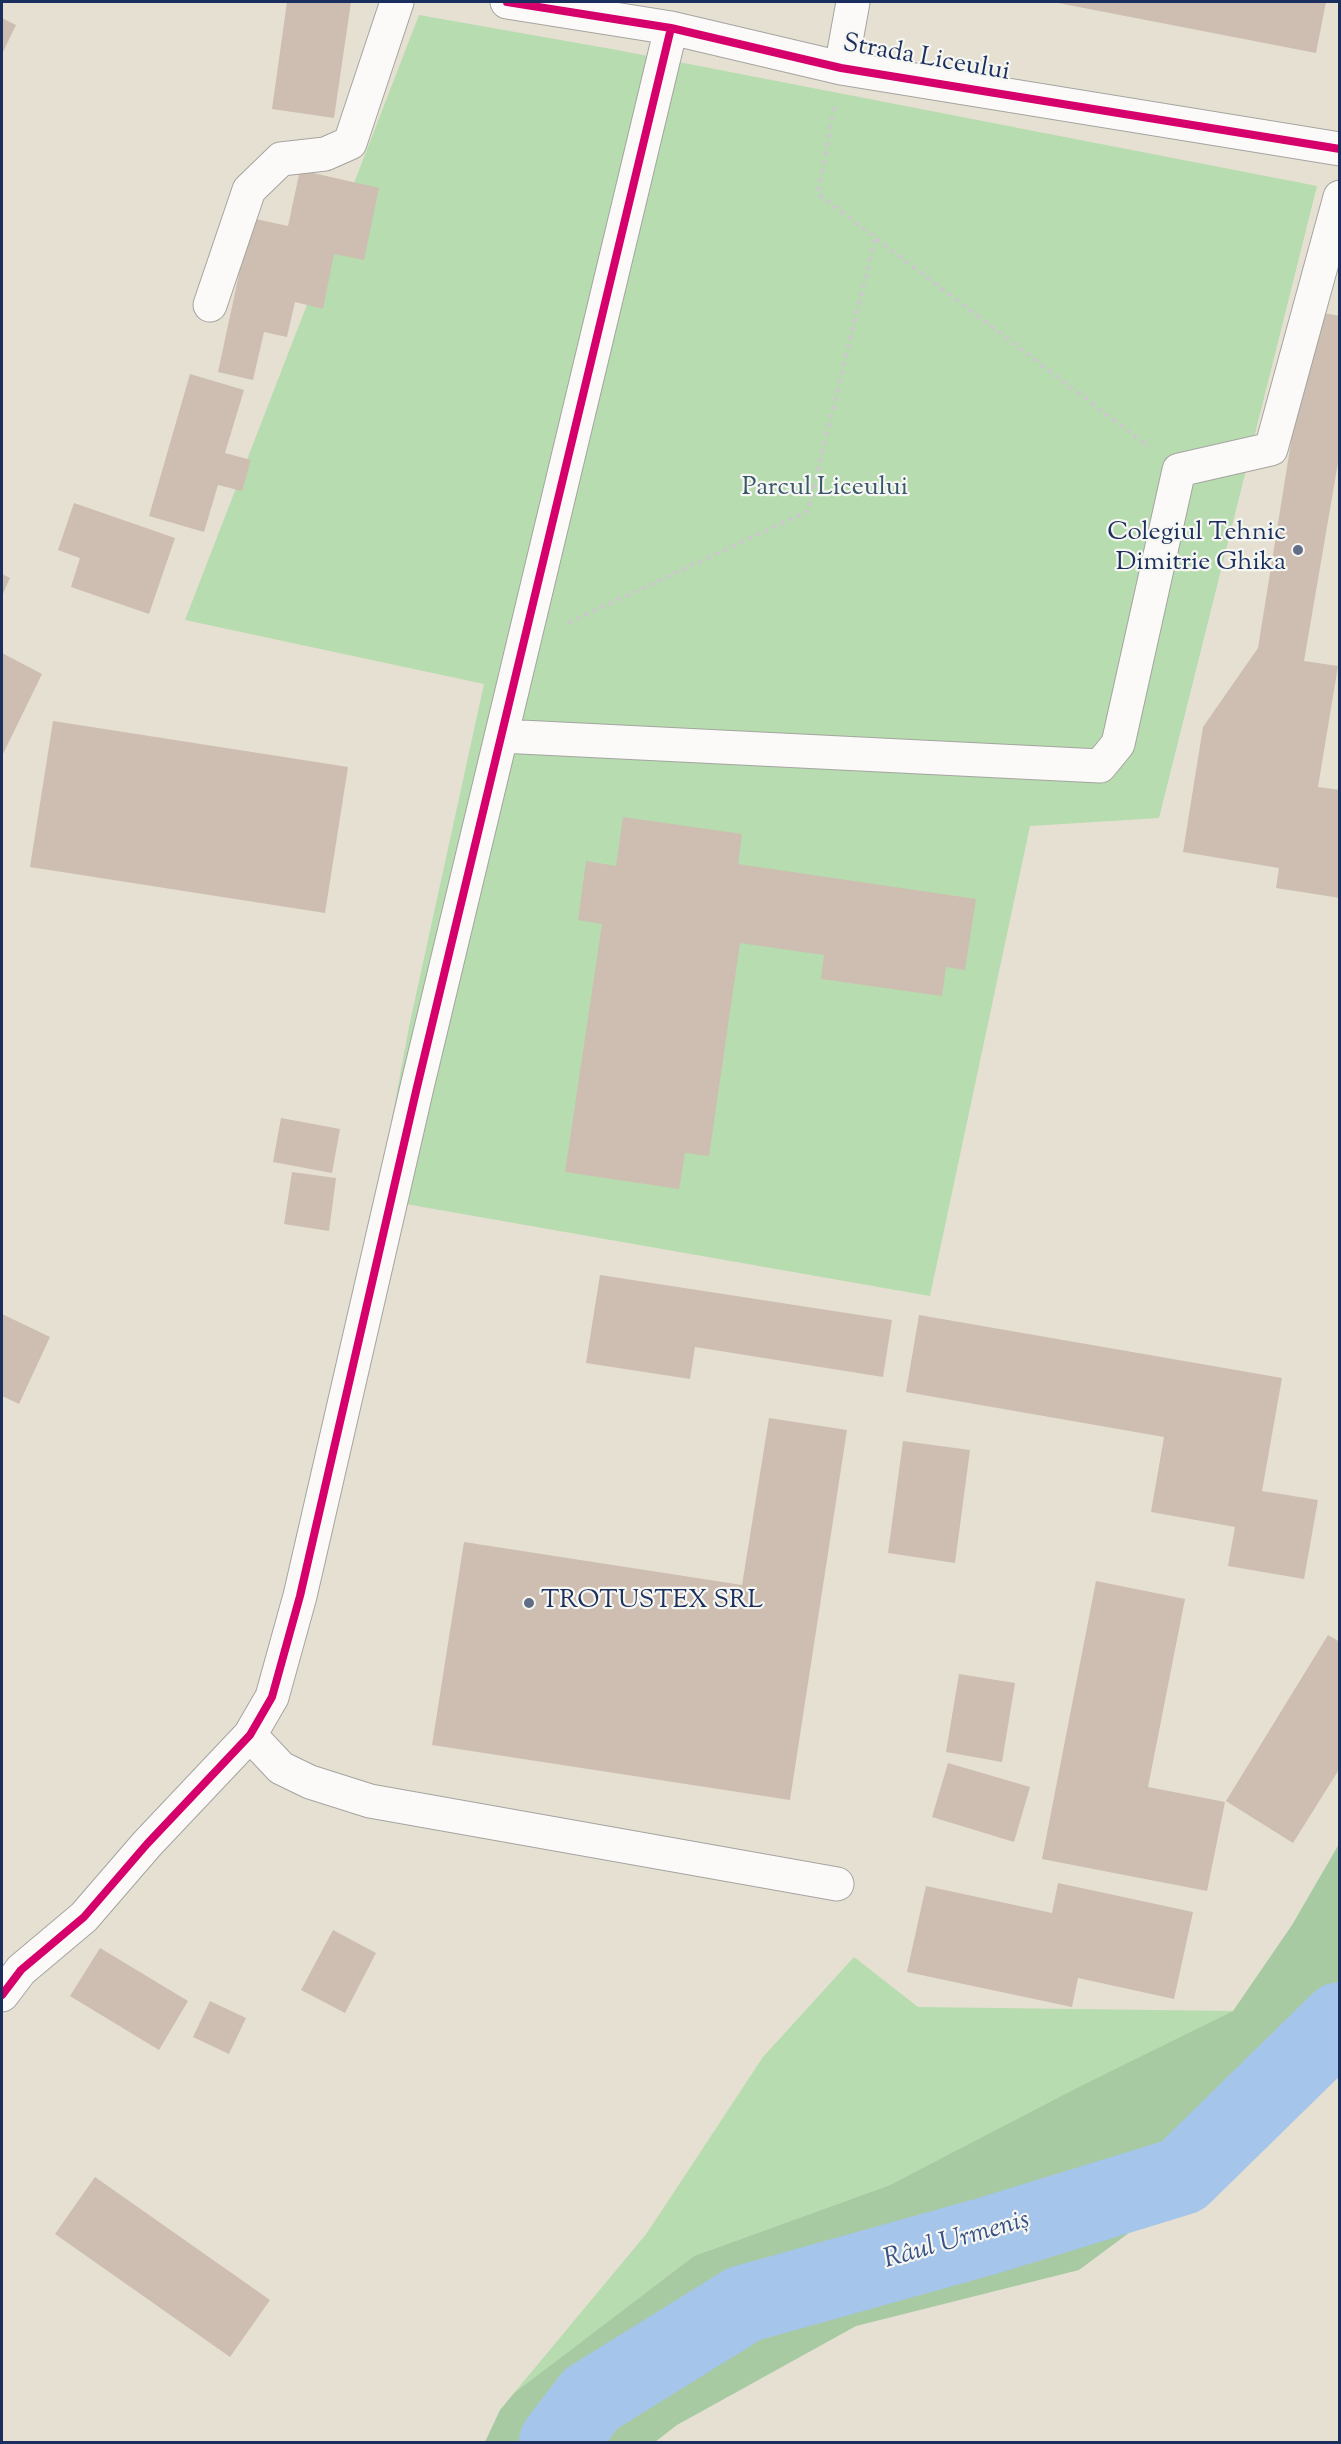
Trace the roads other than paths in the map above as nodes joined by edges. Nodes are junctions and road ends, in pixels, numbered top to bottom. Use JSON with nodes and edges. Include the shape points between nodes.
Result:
{"nodes":[{"id":1,"x":397,"y":2,"type":"edge"},
{"id":2,"x":507,"y":2,"type":"edge"},
{"id":3,"x":853,"y":2,"type":"edge"},
{"id":4,"x":671,"y":28,"type":"junction"},
{"id":5,"x":841,"y":68,"type":"junction"},
{"id":6,"x":1340,"y":149,"type":"edge"},
{"id":7,"x":1340,"y":197,"type":"edge"},
{"id":8,"x":210,"y":305,"type":"dead end"},
{"id":9,"x":501,"y":736,"type":"junction"},
{"id":10,"x":250,"y":1735,"type":"junction"},
{"id":11,"x":837,"y":1884,"type":"dead end"},
{"id":12,"x":2,"y":1995,"type":"edge"}],
"edges":[{"from":1,"to":8,"type":"street","via":[[350,143],[325,154],[281,159],[249,190]]},
{"from":2,"to":4,"type":"street","name":"Strada Liceului"},
{"from":3,"to":5,"type":"street"},
{"from":4,"to":5,"type":"street","name":"Strada Liceului"},
{"from":4,"to":9,"type":"street"},
{"from":5,"to":6,"type":"street","name":"Strada Liceului"},
{"from":7,"to":9,"type":"street","via":[[1271,449],[1179,470],[1118,744],[1100,766]]},
{"from":9,"to":10,"type":"street","via":[[300,1596],[272,1697]]},
{"from":10,"to":11,"type":"street","via":[[280,1768],[370,1801]]},
{"from":10,"to":12,"type":"street","via":[[84,1917],[21,1970]]}]}
